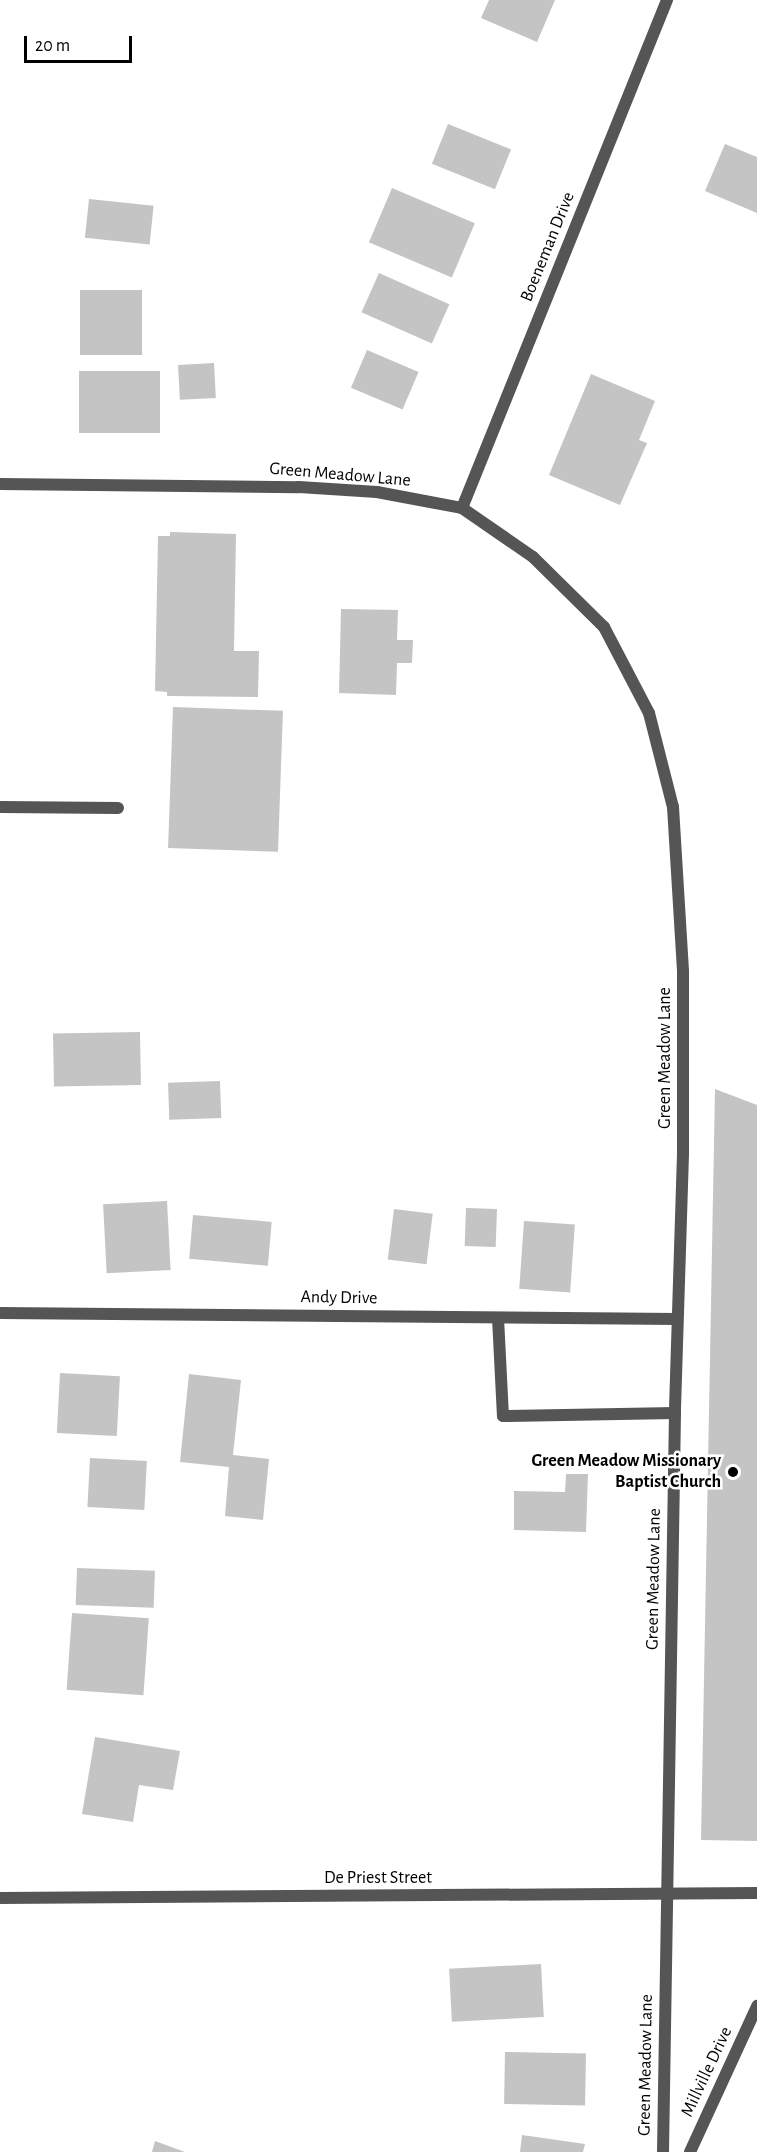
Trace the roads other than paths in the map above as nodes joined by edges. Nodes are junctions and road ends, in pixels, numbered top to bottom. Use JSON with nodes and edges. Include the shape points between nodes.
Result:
{"nodes":[{"id":1,"x":667,"y":0,"type":"edge"},
{"id":2,"x":0,"y":484,"type":"edge"},
{"id":3,"x":462,"y":508,"type":"junction"},
{"id":4,"x":0,"y":807,"type":"edge"},
{"id":5,"x":118,"y":808,"type":"dead end"},
{"id":6,"x":0,"y":1313,"type":"edge"},
{"id":7,"x":498,"y":1318,"type":"junction"},
{"id":8,"x":677,"y":1319,"type":"junction"},
{"id":9,"x":675,"y":1413,"type":"junction"},
{"id":10,"x":757,"y":1893,"type":"edge"},
{"id":11,"x":667,"y":1895,"type":"junction"},
{"id":12,"x":0,"y":1898,"type":"edge"},
{"id":13,"x":757,"y":2007,"type":"edge"},
{"id":14,"x":663,"y":2152,"type":"edge"},
{"id":15,"x":690,"y":2152,"type":"edge"}],
"edges":[{"from":1,"to":3,"type":"street","name":"Boeneman Drive"},
{"from":2,"to":3,"type":"street","name":"Green Meadow Lane","via":[[299,486],[377,492]]},
{"from":3,"to":8,"type":"street","name":"Green Meadow Lane","via":[[533,557],[603,627],[649,713],[673,807],[683,972],[683,1154]]},
{"from":4,"to":5,"type":"street"},
{"from":6,"to":7,"type":"street","name":"Andy Drive"},
{"from":7,"to":8,"type":"street","name":"Andy Drive"},
{"from":7,"to":9,"type":"street","via":[[503,1416]]},
{"from":8,"to":9,"type":"street","name":"Green Meadow Lane"},
{"from":9,"to":11,"type":"street","name":"Green Meadow Lane"},
{"from":10,"to":11,"type":"street","name":"De Priest Street"},
{"from":11,"to":12,"type":"street","name":"De Priest Street"},
{"from":11,"to":14,"type":"street","name":"Green Meadow Lane"},
{"from":13,"to":15,"type":"street","name":"Millville Drive"}]}
